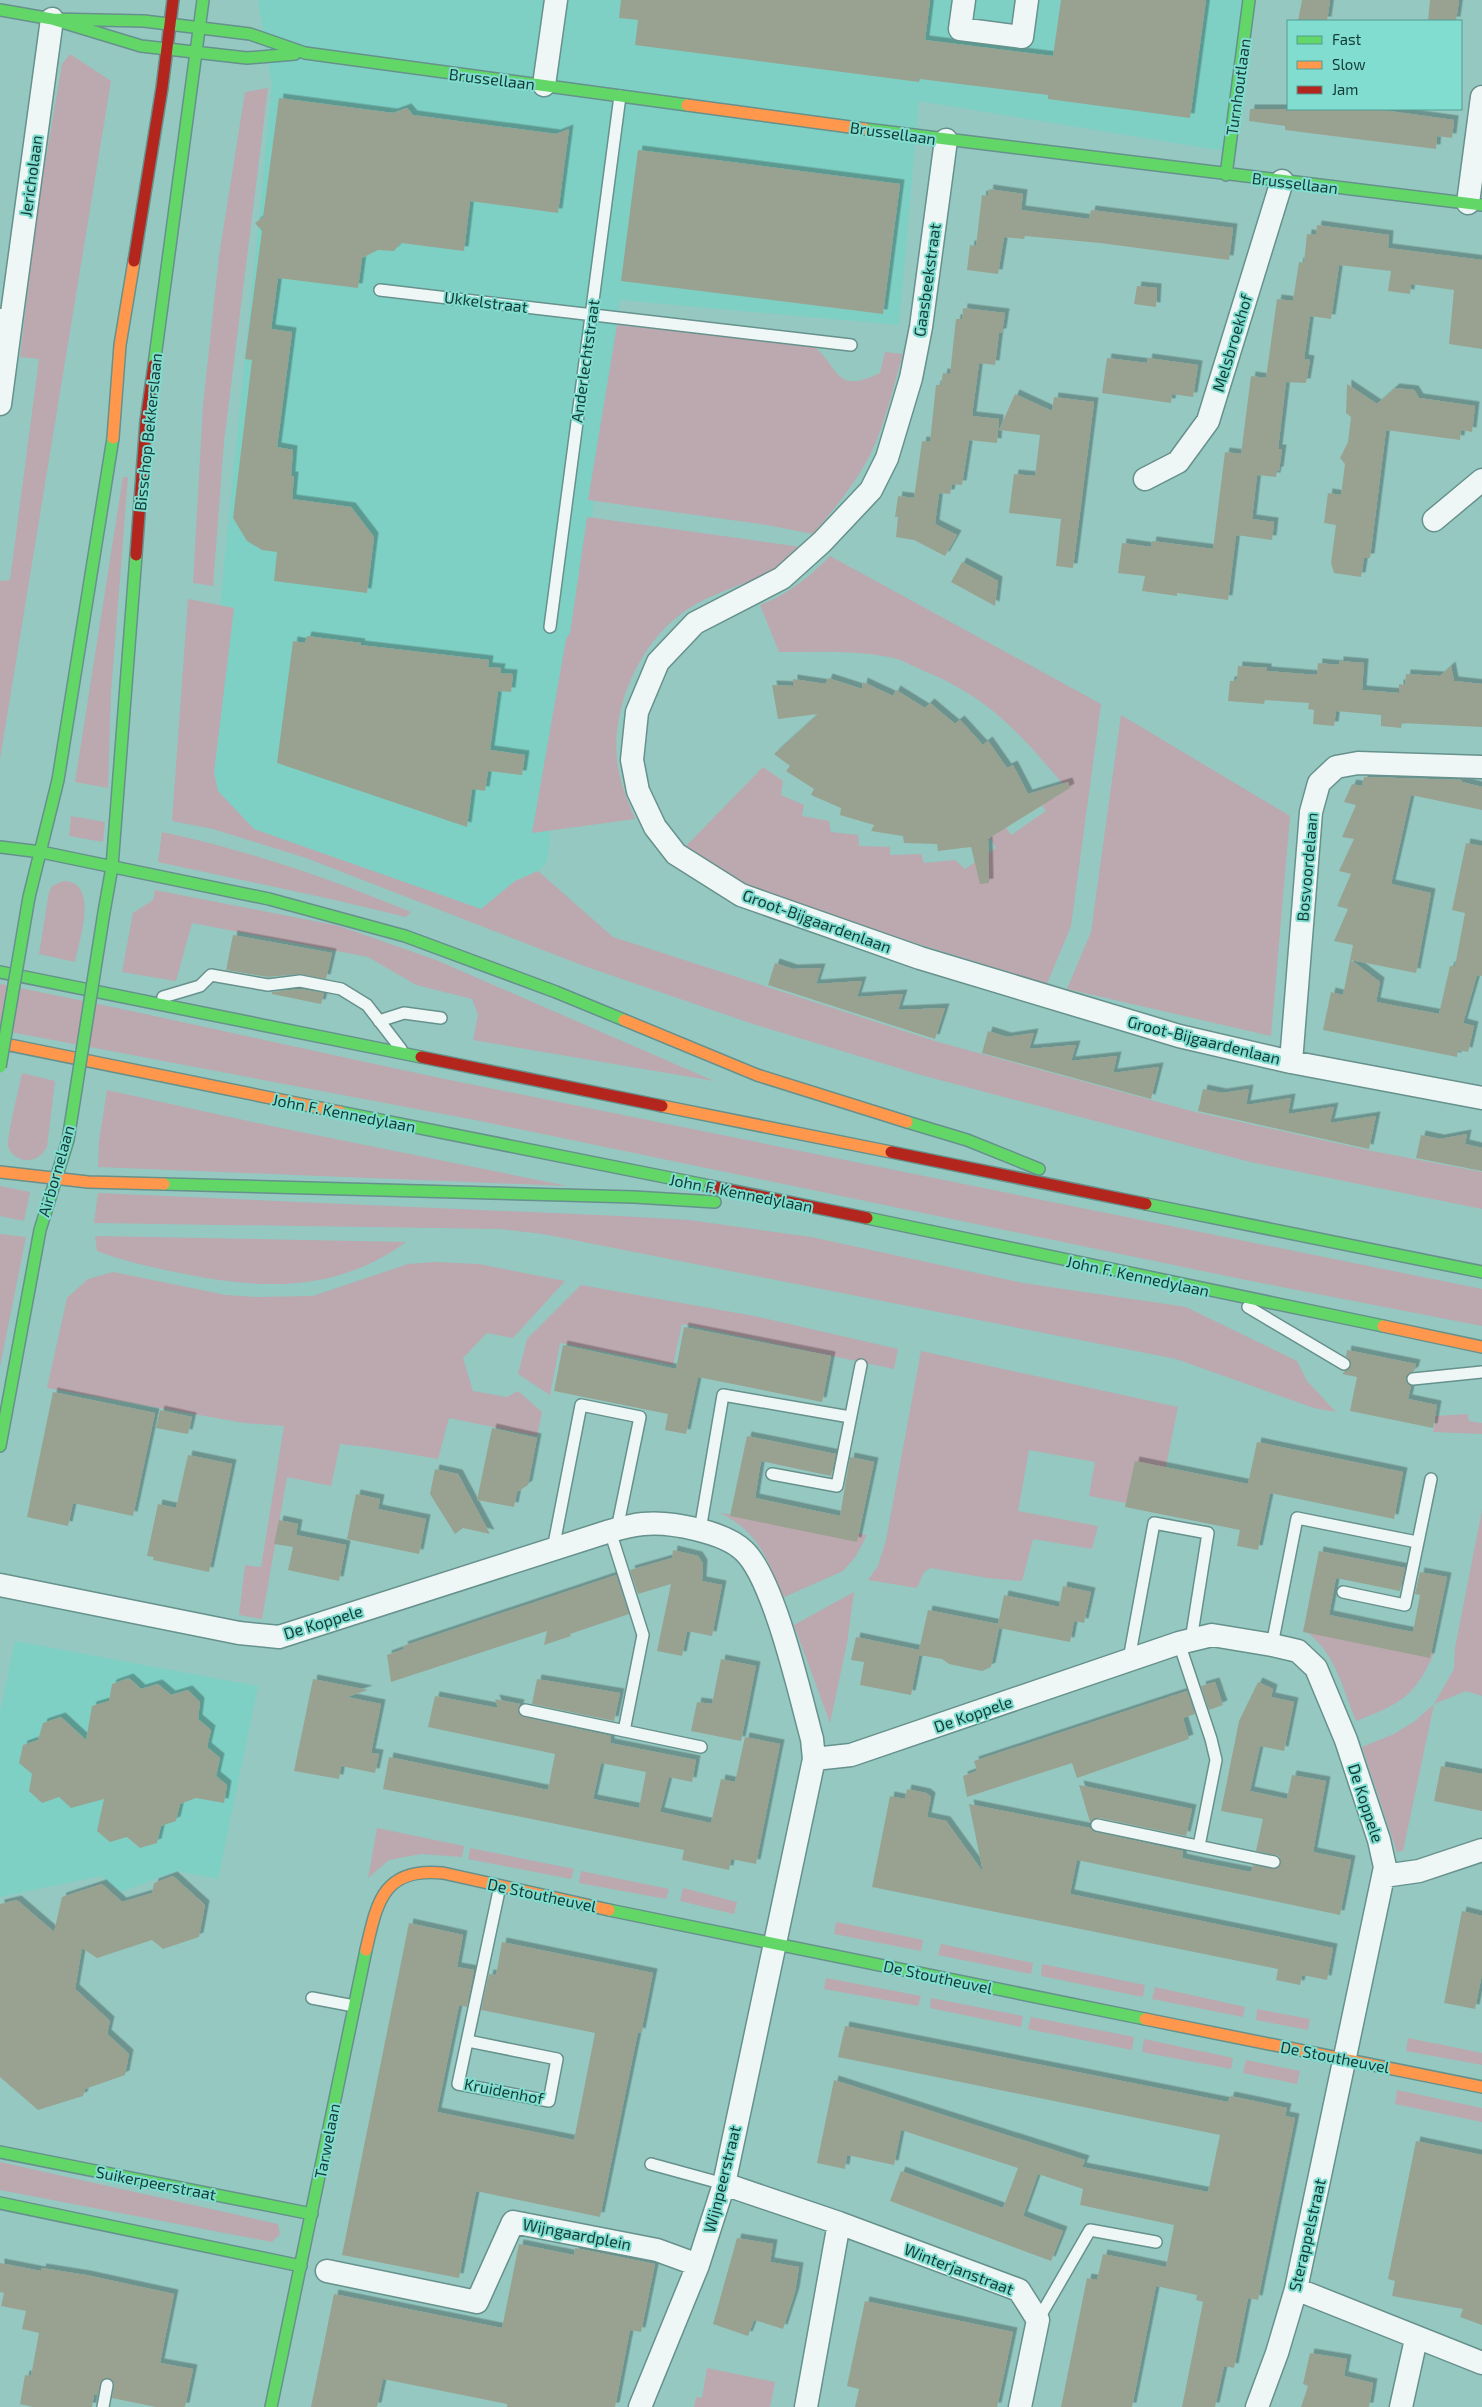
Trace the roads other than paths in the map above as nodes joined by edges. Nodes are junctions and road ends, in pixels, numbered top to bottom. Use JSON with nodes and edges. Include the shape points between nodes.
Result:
{"nodes":[{"id":1,"x":173,"y":0,"type":"edge"},
{"id":2,"x":203,"y":0,"type":"edge"},
{"id":3,"x":556,"y":0,"type":"edge"},
{"id":4,"x":964,"y":0,"type":"edge"},
{"id":5,"x":1027,"y":0,"type":"edge"},
{"id":6,"x":1249,"y":0,"type":"edge"},
{"id":7,"x":0,"y":10,"type":"edge"},
{"id":8,"x":52,"y":19,"type":"junction"},
{"id":9,"x":170,"y":24,"type":"junction"},
{"id":10,"x":200,"y":28,"type":"junction"},
{"id":11,"x":167,"y":49,"type":"junction"},
{"id":12,"x":196,"y":52,"type":"junction"},
{"id":13,"x":305,"y":53,"type":"junction"},
{"id":14,"x":544,"y":86,"type":"junction"},
{"id":15,"x":620,"y":95,"type":"junction"},
{"id":16,"x":1482,"y":97,"type":"edge"},
{"id":17,"x":946,"y":140,"type":"junction"},
{"id":18,"x":1226,"y":175,"type":"junction"},
{"id":19,"x":1282,"y":181,"type":"junction"},
{"id":20,"x":1475,"y":204,"type":"edge"},
{"id":21,"x":380,"y":290,"type":"dead end"},
{"id":22,"x":591,"y":315,"type":"junction"},
{"id":23,"x":5,"y":320,"type":"edge"},
{"id":24,"x":851,"y":345,"type":"dead end"},
{"id":25,"x":0,"y":404,"type":"edge"},
{"id":26,"x":898,"y":418,"type":"joint"},
{"id":27,"x":1146,"y":479,"type":"dead end"},
{"id":28,"x":1482,"y":480,"type":"edge"},
{"id":29,"x":1434,"y":520,"type":"dead end"},
{"id":30,"x":550,"y":627,"type":"dead end"},
{"id":31,"x":1482,"y":766,"type":"edge"},
{"id":32,"x":0,"y":847,"type":"edge"},
{"id":33,"x":41,"y":852,"type":"junction"},
{"id":34,"x":112,"y":867,"type":"junction"},
{"id":35,"x":0,"y":972,"type":"edge"},
{"id":36,"x":138,"y":1001,"type":"junction"},
{"id":37,"x":441,"y":1018,"type":"dead end"},
{"id":38,"x":379,"y":1021,"type":"junction"},
{"id":39,"x":0,"y":1043,"type":"edge"},
{"id":40,"x":405,"y":1054,"type":"junction"},
{"id":41,"x":1291,"y":1062,"type":"junction"},
{"id":42,"x":0,"y":1067,"type":"edge"},
{"id":43,"x":1482,"y":1098,"type":"edge"},
{"id":44,"x":0,"y":1172,"type":"edge"},
{"id":45,"x":57,"y":1180,"type":"junction"},
{"id":46,"x":1101,"y":1194,"type":"junction"},
{"id":47,"x":822,"y":1209,"type":"junction"},
{"id":48,"x":1482,"y":1272,"type":"edge"},
{"id":49,"x":1225,"y":1294,"type":"junction"},
{"id":50,"x":1482,"y":1348,"type":"edge"},
{"id":51,"x":862,"y":1364,"type":"dead end"},
{"id":52,"x":1344,"y":1364,"type":"dead end"},
{"id":53,"x":1482,"y":1372,"type":"edge"},
{"id":54,"x":1413,"y":1379,"type":"dead end"},
{"id":55,"x":850,"y":1417,"type":"junction"},
{"id":56,"x":0,"y":1446,"type":"edge"},
{"id":57,"x":772,"y":1474,"type":"dead end"},
{"id":58,"x":1431,"y":1479,"type":"dead end"},
{"id":59,"x":614,"y":1530,"type":"junction"},
{"id":60,"x":700,"y":1530,"type":"junction"},
{"id":61,"x":1417,"y":1542,"type":"junction"},
{"id":62,"x":552,"y":1549,"type":"junction"},
{"id":63,"x":0,"y":1585,"type":"edge"},
{"id":64,"x":1342,"y":1592,"type":"dead end"},
{"id":65,"x":1185,"y":1641,"type":"junction"},
{"id":66,"x":1272,"y":1645,"type":"junction"},
{"id":67,"x":1129,"y":1659,"type":"junction"},
{"id":68,"x":525,"y":1710,"type":"dead end"},
{"id":69,"x":624,"y":1731,"type":"junction"},
{"id":70,"x":702,"y":1747,"type":"dead end"},
{"id":71,"x":814,"y":1759,"type":"junction"},
{"id":72,"x":1097,"y":1825,"type":"dead end"},
{"id":73,"x":1199,"y":1846,"type":"junction"},
{"id":74,"x":1482,"y":1850,"type":"edge"},
{"id":75,"x":1274,"y":1862,"type":"dead end"},
{"id":76,"x":1384,"y":1876,"type":"junction"},
{"id":77,"x":396,"y":1881,"type":"joint"},
{"id":78,"x":500,"y":1886,"type":"junction"},
{"id":79,"x":774,"y":1943,"type":"junction"},
{"id":80,"x":312,"y":1998,"type":"dead end"},
{"id":81,"x":354,"y":2006,"type":"junction"},
{"id":82,"x":468,"y":2041,"type":"junction"},
{"id":83,"x":1345,"y":2059,"type":"junction"},
{"id":84,"x":1482,"y":2087,"type":"edge"},
{"id":85,"x":0,"y":2152,"type":"edge"},
{"id":86,"x":651,"y":2164,"type":"dead end"},
{"id":87,"x":724,"y":2184,"type":"junction"},
{"id":88,"x":0,"y":2203,"type":"edge"},
{"id":89,"x":312,"y":2214,"type":"junction"},
{"id":90,"x":839,"y":2223,"type":"junction"},
{"id":91,"x":1156,"y":2242,"type":"dead end"},
{"id":92,"x":698,"y":2265,"type":"junction"},
{"id":93,"x":300,"y":2266,"type":"junction"},
{"id":94,"x":327,"y":2271,"type":"dead end"},
{"id":95,"x":1296,"y":2289,"type":"junction"},
{"id":96,"x":1038,"y":2320,"type":"junction"},
{"id":97,"x":1416,"y":2339,"type":"junction"},
{"id":98,"x":1482,"y":2364,"type":"edge"},
{"id":99,"x":107,"y":2385,"type":"dead end"},
{"id":100,"x":103,"y":2407,"type":"edge"},
{"id":101,"x":271,"y":2407,"type":"edge"},
{"id":102,"x":640,"y":2407,"type":"edge"},
{"id":103,"x":806,"y":2407,"type":"edge"},
{"id":104,"x":1020,"y":2407,"type":"edge"},
{"id":105,"x":1257,"y":2407,"type":"edge"},
{"id":106,"x":1401,"y":2407,"type":"edge"}],
"edges":[{"from":1,"to":9,"type":"main road","name":"Bisschop Bekkerslaan"},
{"from":2,"to":10,"type":"main road","name":"Bisschop Bekkerslaan"},
{"from":3,"to":14,"type":"street"},
{"from":4,"to":5,"type":"street","via":[[960,29],[1022,37]]},
{"from":6,"to":18,"type":"main road","name":"Turnhoutlaan"},
{"from":7,"to":8,"type":"main road"},
{"from":8,"to":9,"type":"main road","name":"Brussellaan"},
{"from":8,"to":11,"type":"main road","name":"Brussellaan","via":[[141,46]]},
{"from":8,"to":23,"type":"street","name":"Jericholaan"},
{"from":9,"to":10,"type":"main road","name":"Brussellaan"},
{"from":9,"to":11,"type":"main road","name":"Bisschop Bekkerslaan"},
{"from":10,"to":12,"type":"main road","name":"Bisschop Bekkerslaan"},
{"from":10,"to":13,"type":"main road","name":"Brussellaan","via":[[250,34]]},
{"from":11,"to":12,"type":"main road","name":"Brussellaan"},
{"from":11,"to":33,"type":"main road","name":"Bisschop Bekkerslaan","via":[[120,345],[111,458],[58,780]]},
{"from":12,"to":13,"type":"main road","name":"Brussellaan","via":[[247,58]]},
{"from":12,"to":34,"type":"main road","name":"Bisschop Bekkerslaan","via":[[146,421]]},
{"from":13,"to":14,"type":"main road","name":"Brussellaan"},
{"from":14,"to":15,"type":"main road","name":"Brussellaan"},
{"from":15,"to":17,"type":"main road","name":"Brussellaan"},
{"from":15,"to":22,"type":"lane","name":"Anderlechtstraat"},
{"from":16,"to":20,"type":"street"},
{"from":17,"to":18,"type":"main road","name":"Brussellaan"},
{"from":17,"to":26,"type":"street","name":"Gaasbeekstraat","via":[[921,327],[911,378]]},
{"from":18,"to":19,"type":"main road","name":"Brussellaan"},
{"from":19,"to":20,"type":"main road","name":"Brussellaan"},
{"from":19,"to":27,"type":"street","name":"Melsbroekhof","via":[[1208,421],[1178,462]]},
{"from":21,"to":22,"type":"lane","name":"Ukkelstraat"},
{"from":22,"to":24,"type":"lane"},
{"from":22,"to":30,"type":"lane","name":"Anderlechtstraat"},
{"from":23,"to":25,"type":"street","name":"Jericholaan"},
{"from":26,"to":41,"type":"street","name":"Groot-Bijgaardenlaan","via":[[887,458],[871,490],[822,542],[782,578],[695,623],[658,662],[637,712],[632,760],[638,791],[655,827],[676,854],[741,895],[920,958],[1179,1036]]},
{"from":28,"to":29,"type":"street"},
{"from":31,"to":41,"type":"street","name":"Bosvoordelaan","via":[[1358,763],[1336,767],[1319,783],[1311,812]]},
{"from":32,"to":33,"type":"main road"},
{"from":33,"to":34,"type":"main road"},
{"from":33,"to":42,"type":"main road","bridge":true,"via":[[29,897]]},
{"from":34,"to":45,"type":"main road","name":"Airbornelaan","bridge":true,"via":[[68,1140]]},
{"from":34,"to":46,"type":"main road","via":[[270,899],[405,936],[556,992],[757,1075],[868,1112],[967,1140]]},
{"from":35,"to":36,"type":"main road"},
{"from":36,"to":38,"type":"lane","via":[[200,986],[211,975],[268,984],[300,981],[341,989],[367,1005]]},
{"from":36,"to":40,"type":"main road"},
{"from":37,"to":38,"type":"lane","via":[[404,1013]]},
{"from":38,"to":40,"type":"lane"},
{"from":39,"to":47,"type":"main road","name":"John F. Kennedylaan"},
{"from":40,"to":46,"type":"main road"},
{"from":41,"to":43,"type":"street","name":"Groot-Bijgaardenlaan"},
{"from":44,"to":45,"type":"main road"},
{"from":45,"to":47,"type":"main road","via":[[634,1197]]},
{"from":45,"to":56,"type":"main road","name":"Airbornelaan","via":[[40,1230]]},
{"from":46,"to":48,"type":"main road"},
{"from":47,"to":49,"type":"main road","name":"John F. Kennedylaan"},
{"from":49,"to":50,"type":"main road","name":"John F. Kennedylaan"},
{"from":49,"to":52,"type":"lane"},
{"from":51,"to":55,"type":"lane"},
{"from":53,"to":54,"type":"lane"},
{"from":55,"to":57,"type":"lane","via":[[837,1486]]},
{"from":55,"to":60,"type":"lane","via":[[723,1395]]},
{"from":58,"to":61,"type":"lane"},
{"from":59,"to":60,"type":"street","name":"De Koppele","via":[[645,1524]]},
{"from":59,"to":62,"type":"street","name":"De Koppele"},
{"from":59,"to":62,"type":"lane","via":[[640,1417],[581,1405]]},
{"from":59,"to":69,"type":"lane","via":[[643,1635]]},
{"from":60,"to":71,"type":"street","name":"De Koppele","via":[[721,1536],[744,1550],[758,1569],[785,1644],[812,1739]]},
{"from":61,"to":64,"type":"lane","via":[[1404,1605]]},
{"from":61,"to":66,"type":"lane","via":[[1297,1518]]},
{"from":62,"to":63,"type":"street","name":"De Koppele","via":[[279,1637],[239,1633]]},
{"from":65,"to":66,"type":"street","name":"De Koppele","via":[[1212,1635]]},
{"from":65,"to":67,"type":"street","name":"De Koppele"},
{"from":65,"to":67,"type":"lane","via":[[1208,1533],[1154,1523]]},
{"from":65,"to":73,"type":"lane","via":[[1216,1760]]},
{"from":66,"to":76,"type":"street","name":"De Koppele","via":[[1298,1651],[1316,1668],[1346,1740],[1379,1840]]},
{"from":67,"to":71,"type":"street","name":"De Koppele","via":[[851,1755]]},
{"from":68,"to":69,"type":"lane"},
{"from":69,"to":70,"type":"lane"},
{"from":71,"to":79,"type":"street","name":"De Koppele"},
{"from":72,"to":73,"type":"lane"},
{"from":73,"to":75,"type":"lane"},
{"from":74,"to":76,"type":"street","via":[[1418,1871]]},
{"from":76,"to":83,"type":"street","name":"De Koppele"},
{"from":77,"to":78,"type":"main road","name":"De Stoutheuvel","via":[[410,1874],[431,1871]]},
{"from":77,"to":81,"type":"main road","name":"Tarwelaan","via":[[375,1909]]},
{"from":78,"to":79,"type":"main road","name":"De Stoutheuvel"},
{"from":78,"to":82,"type":"lane","name":"Kruidenhof"},
{"from":79,"to":83,"type":"main road","name":"De Stoutheuvel"},
{"from":79,"to":87,"type":"street","name":"Wijnpeerstraat"},
{"from":80,"to":81,"type":"lane"},
{"from":81,"to":89,"type":"main road","name":"Tarwelaan"},
{"from":82,"to":82,"type":"lane","name":"Kruidenhof","via":[[458,2084],[549,2101],[557,2059]]},
{"from":83,"to":84,"type":"main road","name":"De Stoutheuvel"},
{"from":83,"to":95,"type":"street","name":"Sterappelstraat"},
{"from":85,"to":89,"type":"main road","name":"Suikerpeerstraat"},
{"from":86,"to":87,"type":"lane"},
{"from":87,"to":90,"type":"street","name":"Winterjanstraat"},
{"from":87,"to":92,"type":"street","name":"Wijnpeerstraat"},
{"from":88,"to":93,"type":"main road"},
{"from":89,"to":93,"type":"main road","name":"Tarwelaan"},
{"from":90,"to":96,"type":"street","name":"Winterjanstraat","via":[[1019,2290]]},
{"from":90,"to":103,"type":"street"},
{"from":91,"to":96,"type":"lane","via":[[1090,2230]]},
{"from":92,"to":94,"type":"street","name":"Wijngaardplein","via":[[658,2250],[513,2222],[477,2302]]},
{"from":92,"to":102,"type":"street","name":"Wijnpeerstraat"},
{"from":93,"to":101,"type":"main road","name":"Tarwelaan"},
{"from":95,"to":97,"type":"street"},
{"from":95,"to":105,"type":"street","name":"Sterappelstraat"},
{"from":96,"to":104,"type":"street"},
{"from":97,"to":98,"type":"street"},
{"from":97,"to":106,"type":"street"},
{"from":99,"to":100,"type":"lane"}]}
